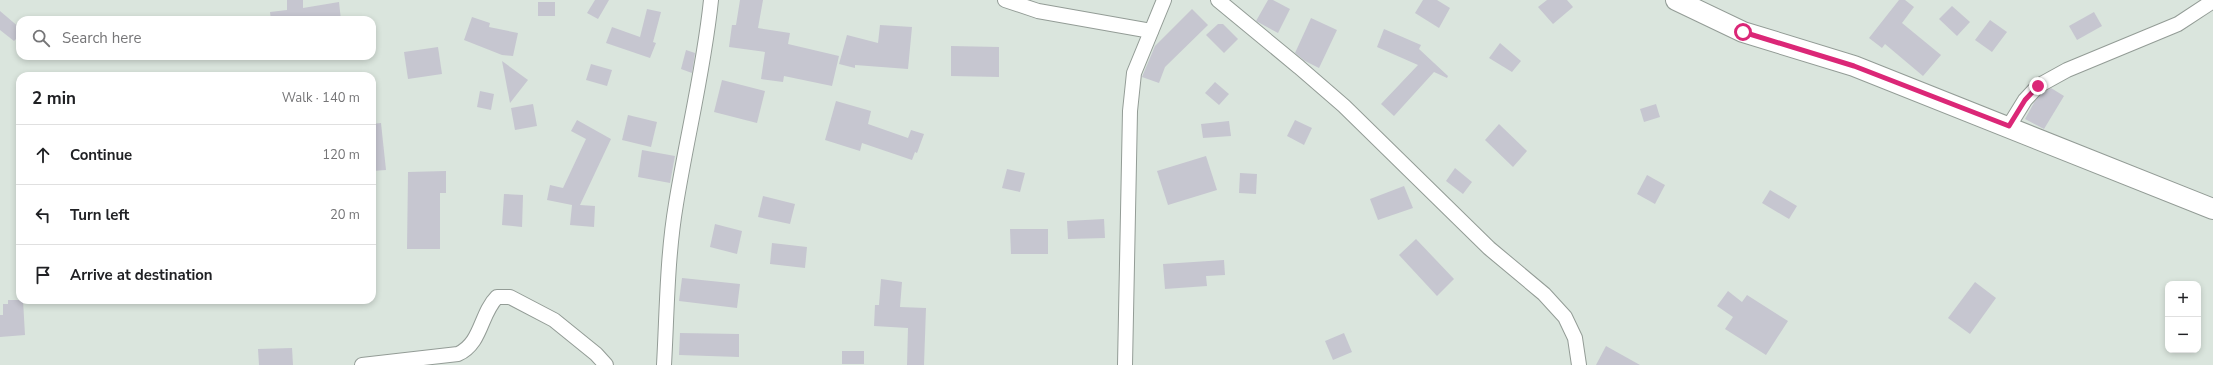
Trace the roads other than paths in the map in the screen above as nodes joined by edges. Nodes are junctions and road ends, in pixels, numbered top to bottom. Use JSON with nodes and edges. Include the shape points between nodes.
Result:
{"nodes":[{"id":1,"x":710,"y":0,"type":"edge"},
{"id":2,"x":1006,"y":0,"type":"edge"},
{"id":3,"x":1164,"y":0,"type":"edge"},
{"id":4,"x":1218,"y":0,"type":"edge"},
{"id":5,"x":1676,"y":0,"type":"edge"},
{"id":6,"x":2213,"y":1,"type":"edge"},
{"id":7,"x":1151,"y":31,"type":"junction"},
{"id":8,"x":2009,"y":126,"type":"junction"},
{"id":9,"x":2213,"y":208,"type":"edge"},
{"id":10,"x":362,"y":365,"type":"edge"},
{"id":11,"x":606,"y":365,"type":"edge"},
{"id":12,"x":664,"y":365,"type":"edge"},
{"id":13,"x":1126,"y":365,"type":"edge"},
{"id":14,"x":1579,"y":365,"type":"edge"}],
"edges":[{"from":1,"to":12,"type":"street","via":[[707,40],[676,206],[669,269]]},
{"from":2,"to":7,"type":"street","via":[[1038,11]]},
{"from":3,"to":7,"type":"street"},
{"from":4,"to":14,"type":"street","via":[[1344,106],[1489,248],[1544,294],[1565,317],[1574,338]]},
{"from":5,"to":8,"type":"street","via":[[1743,32],[1854,66]]},
{"from":6,"to":8,"type":"street","via":[[2178,24],[2067,70],[2038,86],[2025,100]]},
{"from":7,"to":13,"type":"street","via":[[1134,73],[1130,111]]},
{"from":8,"to":9,"type":"street"},
{"from":10,"to":11,"type":"street","via":[[458,354],[468,350],[476,338],[490,304],[497,297],[510,297],[554,320]]}]}
